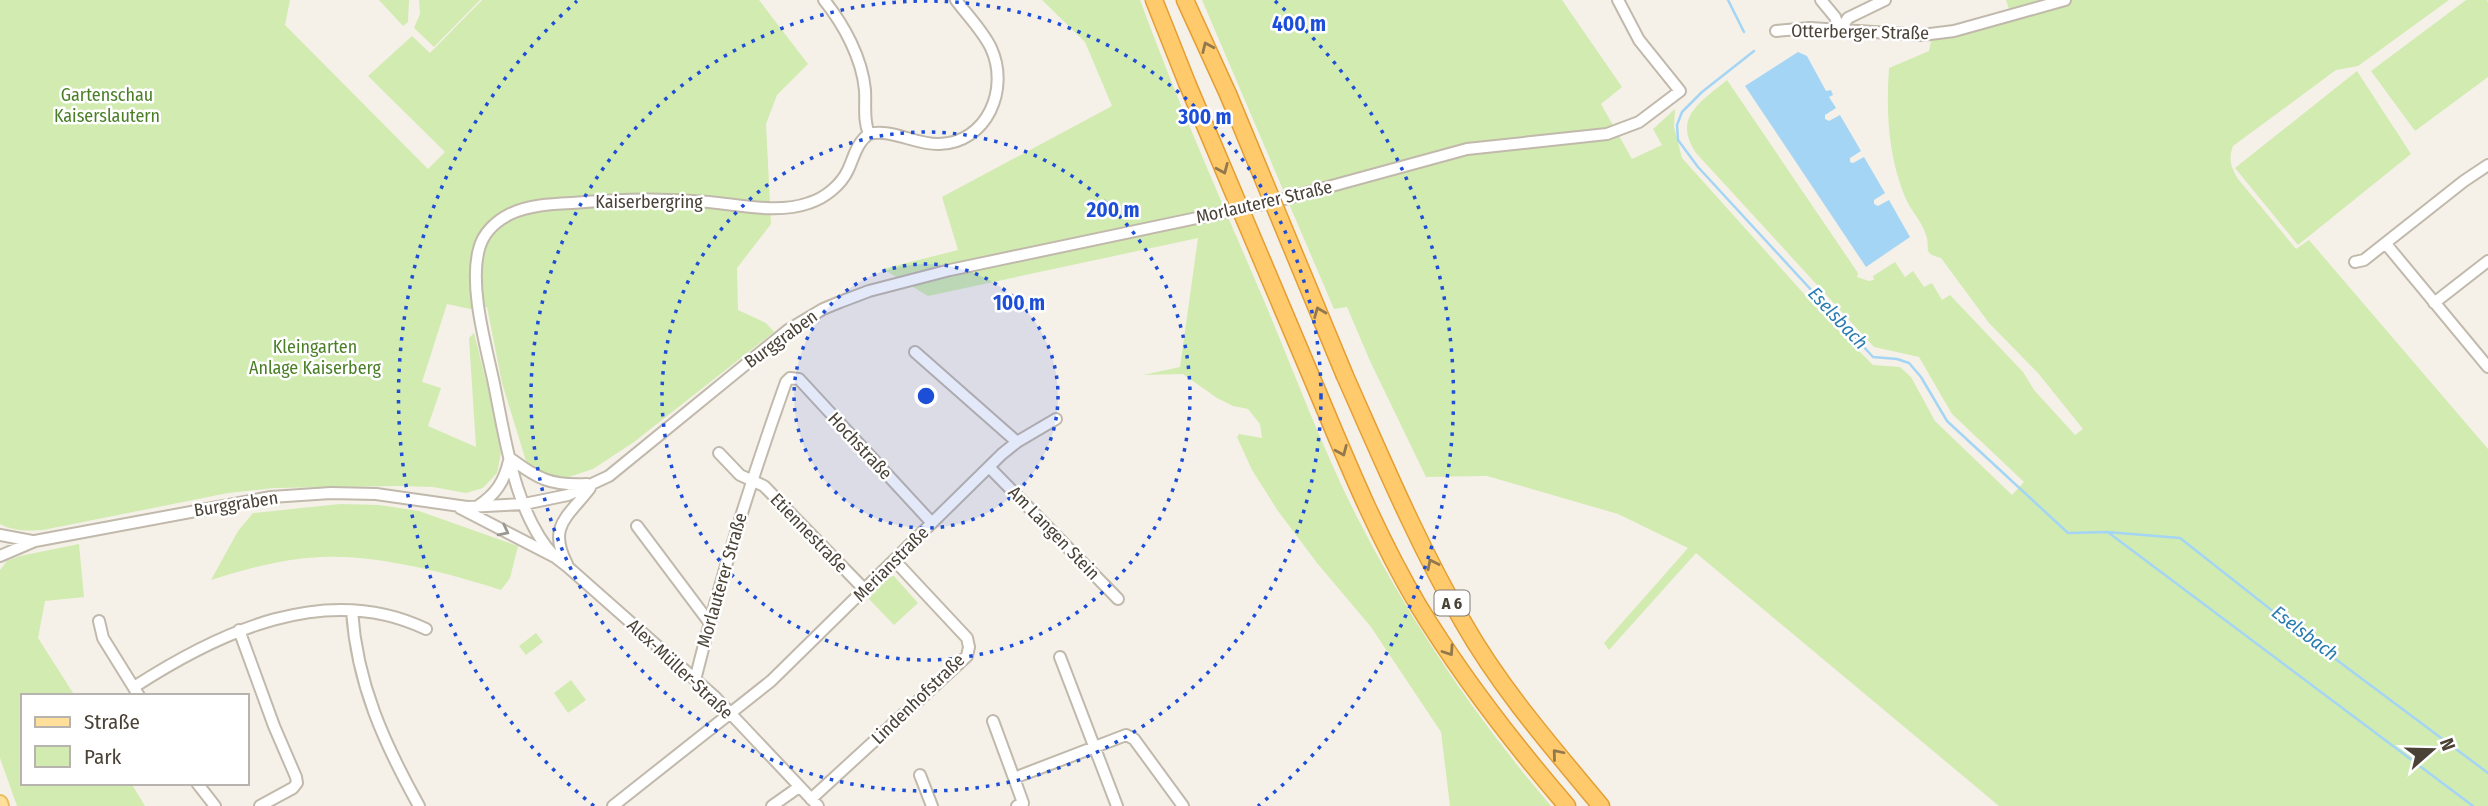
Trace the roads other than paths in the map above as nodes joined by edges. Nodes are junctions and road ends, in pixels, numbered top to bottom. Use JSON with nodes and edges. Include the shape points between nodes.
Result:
{"nodes":[{"id":1,"x":824,"y":0,"type":"edge"},
{"id":2,"x":956,"y":0,"type":"edge"},
{"id":3,"x":1154,"y":0,"type":"edge"},
{"id":4,"x":1185,"y":0,"type":"edge"},
{"id":5,"x":1618,"y":0,"type":"edge"},
{"id":6,"x":1821,"y":0,"type":"edge"},
{"id":7,"x":1885,"y":0,"type":"edge"},
{"id":8,"x":2065,"y":0,"type":"edge"},
{"id":9,"x":1840,"y":30,"type":"junction"},
{"id":10,"x":1776,"y":31,"type":"dead end"},
{"id":11,"x":869,"y":134,"type":"junction"},
{"id":12,"x":2488,"y":165,"type":"edge"},
{"id":13,"x":2386,"y":244,"type":"junction"},
{"id":14,"x":2488,"y":261,"type":"edge"},
{"id":15,"x":2355,"y":262,"type":"dead end"},
{"id":16,"x":840,"y":302,"type":"joint"},
{"id":17,"x":2434,"y":303,"type":"junction"},
{"id":18,"x":915,"y":352,"type":"dead end"},
{"id":19,"x":2488,"y":367,"type":"edge"},
{"id":20,"x":786,"y":382,"type":"joint"},
{"id":21,"x":1056,"y":419,"type":"dead end"},
{"id":22,"x":1017,"y":442,"type":"junction"},
{"id":23,"x":719,"y":453,"type":"dead end"},
{"id":24,"x":510,"y":458,"type":"junction"},
{"id":25,"x":989,"y":467,"type":"junction"},
{"id":26,"x":751,"y":481,"type":"junction"},
{"id":27,"x":593,"y":484,"type":"junction"},
{"id":28,"x":453,"y":504,"type":"junction"},
{"id":29,"x":524,"y":505,"type":"junction"},
{"id":30,"x":476,"y":507,"type":"junction"},
{"id":31,"x":932,"y":523,"type":"junction"},
{"id":32,"x":637,"y":526,"type":"dead end"},
{"id":33,"x":0,"y":535,"type":"edge"},
{"id":34,"x":35,"y":541,"type":"junction"},
{"id":35,"x":0,"y":556,"type":"edge"},
{"id":36,"x":555,"y":557,"type":"junction"},
{"id":37,"x":895,"y":561,"type":"junction"},
{"id":38,"x":568,"y":566,"type":"junction"},
{"id":39,"x":865,"y":590,"type":"junction"},
{"id":40,"x":1118,"y":599,"type":"dead end"},
{"id":41,"x":352,"y":611,"type":"junction"},
{"id":42,"x":99,"y":621,"type":"dead end"},
{"id":43,"x":709,"y":622,"type":"junction"},
{"id":44,"x":426,"y":629,"type":"dead end"},
{"id":45,"x":239,"y":630,"type":"junction"},
{"id":46,"x":1060,"y":657,"type":"dead end"},
{"id":47,"x":695,"y":680,"type":"junction"},
{"id":48,"x":137,"y":691,"type":"edge"},
{"id":49,"x":729,"y":713,"type":"junction"},
{"id":50,"x":993,"y":721,"type":"dead end"},
{"id":51,"x":1094,"y":747,"type":"junction"},
{"id":52,"x":920,"y":775,"type":"dead end"},
{"id":53,"x":1014,"y":778,"type":"junction"},
{"id":54,"x":199,"y":785,"type":"edge"},
{"id":55,"x":799,"y":787,"type":"junction"},
{"id":56,"x":815,"y":802,"type":"edge"},
{"id":57,"x":269,"y":804,"type":"edge"},
{"id":58,"x":1022,"y":805,"type":"edge"},
{"id":59,"x":215,"y":806,"type":"edge"},
{"id":60,"x":419,"y":806,"type":"edge"},
{"id":61,"x":613,"y":806,"type":"edge"},
{"id":62,"x":772,"y":806,"type":"edge"},
{"id":63,"x":932,"y":806,"type":"edge"},
{"id":64,"x":1117,"y":806,"type":"edge"},
{"id":65,"x":1183,"y":806,"type":"edge"},
{"id":66,"x":1567,"y":806,"type":"edge"},
{"id":67,"x":1601,"y":806,"type":"edge"}],
"edges":[{"from":1,"to":11,"type":"street","via":[[859,64]]},
{"from":2,"to":11,"type":"street","via":[[996,60],[997,94],[983,124],[956,142],[937,144],[881,132]]},
{"from":3,"to":66,"type":"highway","number":"A 6","one_way":true,"bridge":true,"via":[[1382,540],[1419,606],[1489,708]]},
{"from":67,"to":4,"type":"highway","number":"A 6","one_way":true,"bridge":true,"via":[[1524,713],[1463,622],[1412,525]]},
{"from":5,"to":16,"type":"street","name":"Morlauterer Straße","via":[[1639,40],[1680,91],[1639,122],[1607,134],[1467,149],[1273,202],[950,270]]},
{"from":6,"to":9,"type":"street"},
{"from":7,"to":9,"type":"street","via":[[1848,18]]},
{"from":8,"to":9,"type":"street","name":"Otterberger Straße","via":[[1954,31],[1922,35]]},
{"from":9,"to":10,"type":"street","name":"Otterberger Straße"},
{"from":11,"to":24,"type":"street","name":"Kaiserbergring","via":[[859,144],[847,173],[830,192],[809,203],[780,208],[674,199],[603,200],[537,206],[496,223],[479,248],[477,289]]},
{"from":12,"to":13,"type":"street"},
{"from":13,"to":15,"type":"street"},
{"from":13,"to":17,"type":"street"},
{"from":14,"to":17,"type":"street"},
{"from":16,"to":27,"type":"street","name":"Burggraben","via":[[788,330],[609,476]]},
{"from":17,"to":19,"type":"street"},
{"from":18,"to":22,"type":"street"},
{"from":20,"to":26,"type":"street","name":"Morlauterer Straße"},
{"from":20,"to":31,"type":"street","name":"Hochstraße","via":[[799,379]]},
{"from":21,"to":22,"type":"street","name":"Merianstraße"},
{"from":22,"to":25,"type":"street","name":"Merianstraße"},
{"from":23,"to":26,"type":"street"},
{"from":24,"to":27,"type":"street","via":[[541,480]]},
{"from":24,"to":29,"type":"street","name":"Kaiserbergring"},
{"from":24,"to":30,"type":"street","via":[[499,488]]},
{"from":25,"to":31,"type":"street","name":"Merianstraße"},
{"from":25,"to":40,"type":"street","name":"Am Langen Stein"},
{"from":26,"to":39,"type":"street","name":"Etiennestraße","via":[[764,486]]},
{"from":26,"to":43,"type":"street","name":"Morlauterer Straße"},
{"from":27,"to":29,"type":"street","name":"Burggraben"},
{"from":27,"to":38,"type":"street","name":"Burggraben","via":[[558,531],[558,544]]},
{"from":28,"to":30,"type":"street","name":"Burggraben"},
{"from":28,"to":34,"type":"street","name":"Burggraben","via":[[376,494],[271,497]]},
{"from":28,"to":36,"type":"street","name":"Alex-Müller-Straße","one_way":true},
{"from":29,"to":30,"type":"street","name":"Burggraben"},
{"from":29,"to":36,"type":"street","name":"Alex-Müller-Straße","via":[[539,538]]},
{"from":31,"to":37,"type":"street","name":"Merianstraße"},
{"from":32,"to":43,"type":"street"},
{"from":33,"to":34,"type":"street"},
{"from":34,"to":35,"type":"street","name":"Burggraben"},
{"from":36,"to":38,"type":"street","name":"Alex-Müller-Straße"},
{"from":37,"to":39,"type":"street","name":"Merianstraße"},
{"from":37,"to":56,"type":"street","name":"Lindenhofstraße","via":[[967,638],[967,656]]},
{"from":38,"to":47,"type":"street","name":"Alex-Müller-Straße"},
{"from":39,"to":49,"type":"street","name":"Merianstraße","via":[[771,681]]},
{"from":41,"to":44,"type":"street","via":[[405,618]]},
{"from":41,"to":45,"type":"street","via":[[288,616]]},
{"from":41,"to":60,"type":"street","via":[[358,663],[369,702]]},
{"from":42,"to":48,"type":"street","via":[[103,638]]},
{"from":43,"to":47,"type":"street","name":"Morlauterer Straße"},
{"from":45,"to":48,"type":"street","via":[[195,650]]},
{"from":45,"to":57,"type":"street","via":[[296,777],[293,788]]},
{"from":46,"to":51,"type":"street"},
{"from":47,"to":49,"type":"street","name":"Alex-Müller-Straße"},
{"from":49,"to":55,"type":"street","name":"Alex-Müller-Straße"},
{"from":49,"to":61,"type":"street"},
{"from":50,"to":53,"type":"street"},
{"from":51,"to":53,"type":"street"},
{"from":51,"to":64,"type":"street"},
{"from":51,"to":65,"type":"street","via":[[1126,735],[1134,739]]},
{"from":52,"to":63,"type":"street"},
{"from":53,"to":58,"type":"street"},
{"from":54,"to":59,"type":"street"},
{"from":55,"to":56,"type":"street","name":"Alex-Müller-Straße"},
{"from":55,"to":62,"type":"street"}]}
